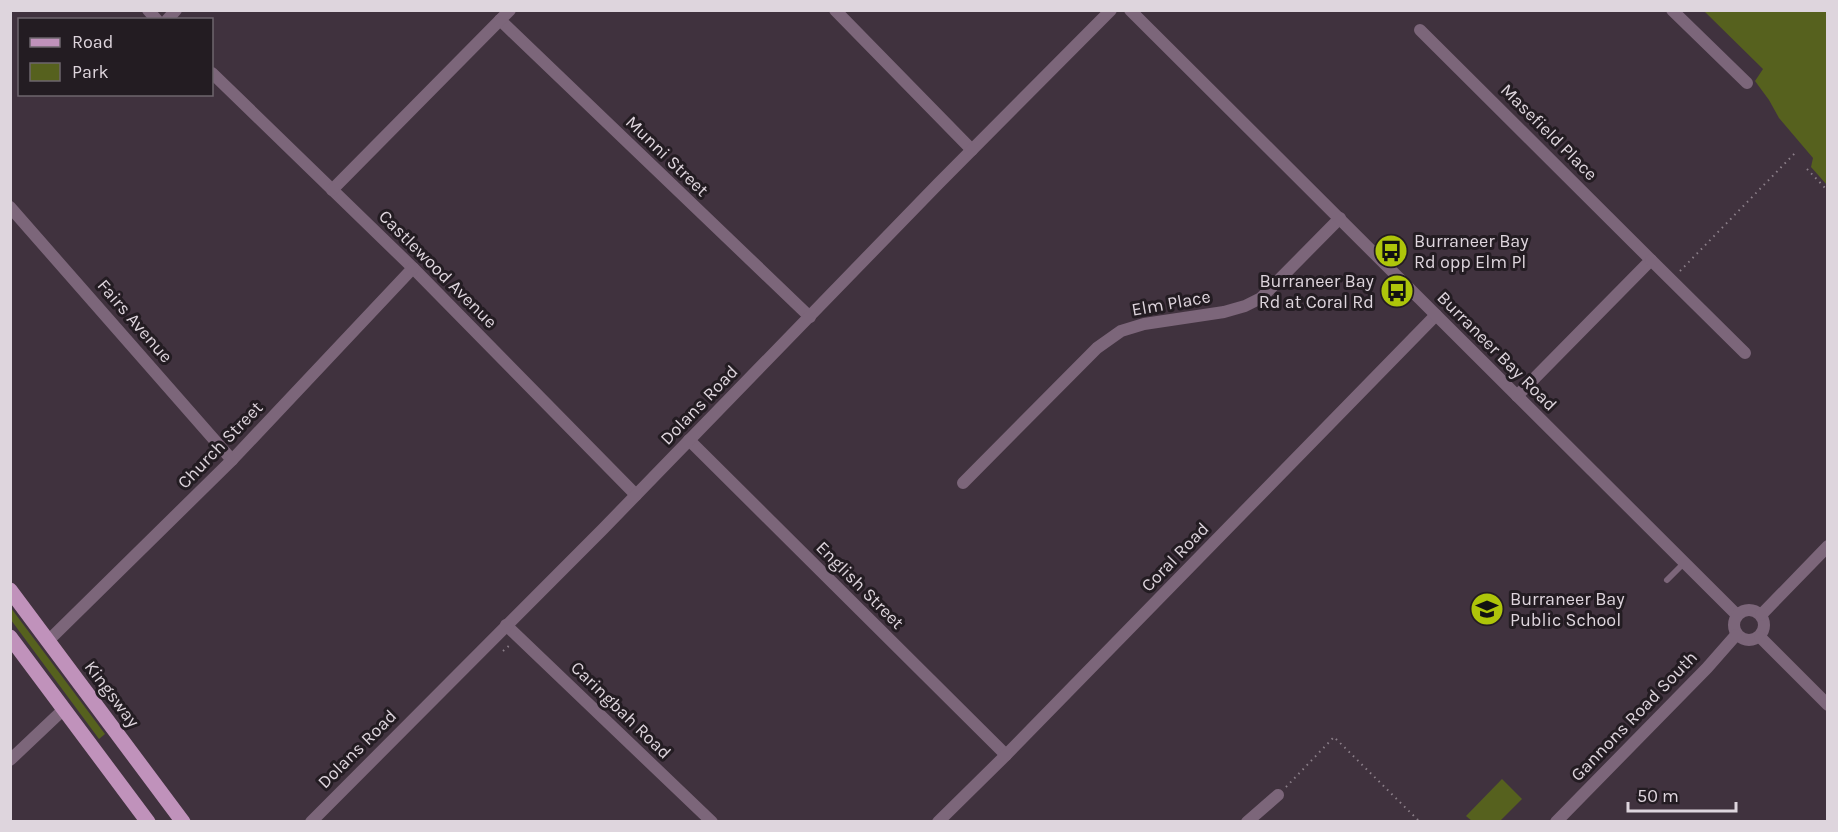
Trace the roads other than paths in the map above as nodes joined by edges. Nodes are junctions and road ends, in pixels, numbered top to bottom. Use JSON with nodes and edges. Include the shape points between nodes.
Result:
{"nodes":[{"id":1,"x":510,"y":10,"type":"edge"},
{"id":2,"x":835,"y":10,"type":"edge"},
{"id":3,"x":1111,"y":10,"type":"edge"},
{"id":4,"x":1130,"y":10,"type":"edge"},
{"id":5,"x":1672,"y":10,"type":"edge"},
{"id":6,"x":500,"y":20,"type":"junction"},
{"id":7,"x":1420,"y":30,"type":"dead end"},
{"id":8,"x":213,"y":74,"type":"edge"},
{"id":9,"x":1747,"y":83,"type":"dead end"},
{"id":10,"x":972,"y":150,"type":"junction"},
{"id":11,"x":333,"y":190,"type":"junction"},
{"id":12,"x":10,"y":207,"type":"edge"},
{"id":13,"x":1340,"y":219,"type":"junction"},
{"id":14,"x":1651,"y":260,"type":"junction"},
{"id":15,"x":413,"y":268,"type":"junction"},
{"id":16,"x":1436,"y":315,"type":"junction"},
{"id":17,"x":810,"y":317,"type":"junction"},
{"id":18,"x":1745,"y":353,"type":"dead end"},
{"id":19,"x":1517,"y":396,"type":"junction"},
{"id":20,"x":689,"y":440,"type":"junction"},
{"id":21,"x":232,"y":460,"type":"junction"},
{"id":22,"x":963,"y":483,"type":"dead end"},
{"id":23,"x":636,"y":495,"type":"junction"},
{"id":24,"x":1827,"y":546,"type":"edge"},
{"id":25,"x":1685,"y":562,"type":"junction"},
{"id":26,"x":1668,"y":580,"type":"dead end"},
{"id":27,"x":10,"y":590,"type":"edge"},
{"id":28,"x":1737,"y":615,"type":"junction"},
{"id":29,"x":1761,"y":615,"type":"junction"},
{"id":30,"x":506,"y":625,"type":"junction"},
{"id":31,"x":1737,"y":635,"type":"junction"},
{"id":32,"x":10,"y":637,"type":"edge"},
{"id":33,"x":1760,"y":637,"type":"junction"},
{"id":34,"x":48,"y":641,"type":"junction"},
{"id":35,"x":1827,"y":705,"type":"edge"},
{"id":36,"x":64,"y":709,"type":"junction"},
{"id":37,"x":1006,"y":755,"type":"junction"},
{"id":38,"x":10,"y":760,"type":"edge"},
{"id":39,"x":1278,"y":795,"type":"road end"},
{"id":40,"x":707,"y":820,"type":"edge"},
{"id":41,"x":148,"y":822,"type":"edge"},
{"id":42,"x":183,"y":822,"type":"edge"},
{"id":43,"x":311,"y":822,"type":"edge"},
{"id":44,"x":938,"y":822,"type":"edge"},
{"id":45,"x":1247,"y":822,"type":"edge"},
{"id":46,"x":1556,"y":822,"type":"edge"}],
"edges":[{"from":1,"to":6,"type":"street"},
{"from":2,"to":10,"type":"street"},
{"from":3,"to":10,"type":"street","name":"Dolans Road"},
{"from":4,"to":13,"type":"street","name":"Burraneer Bay Road"},
{"from":5,"to":9,"type":"street"},
{"from":6,"to":11,"type":"street"},
{"from":6,"to":17,"type":"street","name":"Munni Street"},
{"from":7,"to":14,"type":"street","name":"Masefield Place"},
{"from":8,"to":11,"type":"street","name":"Castlewood Avenue"},
{"from":10,"to":17,"type":"street","name":"Dolans Road"},
{"from":11,"to":15,"type":"street","name":"Castlewood Avenue"},
{"from":12,"to":21,"type":"street","name":"Fairs Avenue"},
{"from":13,"to":16,"type":"street","name":"Burraneer Bay Road"},
{"from":13,"to":22,"type":"street","name":"Elm Place","via":[[1261,298],[1224,312],[1120,331],[1097,348]]},
{"from":14,"to":18,"type":"street","name":"Masefield Place"},
{"from":14,"to":19,"type":"street"},
{"from":15,"to":21,"type":"street","name":"Church Street"},
{"from":15,"to":23,"type":"street","name":"Castlewood Avenue"},
{"from":16,"to":19,"type":"street","name":"Burraneer Bay Road"},
{"from":16,"to":37,"type":"street","name":"Coral Road"},
{"from":17,"to":20,"type":"street","name":"Dolans Road"},
{"from":19,"to":25,"type":"street","name":"Burraneer Bay Road"},
{"from":20,"to":23,"type":"street","name":"Dolans Road"},
{"from":20,"to":37,"type":"street","name":"English Street"},
{"from":21,"to":34,"type":"street","name":"Church Street"},
{"from":23,"to":30,"type":"street","name":"Dolans Road"},
{"from":24,"to":29,"type":"street"},
{"from":25,"to":26,"type":"lane"},
{"from":25,"to":28,"type":"street","name":"Burraneer Bay Road"},
{"from":27,"to":34,"type":"main road","name":"Kingsway"},
{"from":28,"to":29,"type":"street","via":[[1746,610]]},
{"from":28,"to":31,"type":"street","via":[[1733,624]]},
{"from":29,"to":33,"type":"street","via":[[1764,624]]},
{"from":30,"to":40,"type":"street","name":"Caringbah Road"},
{"from":30,"to":43,"type":"street","name":"Dolans Road"},
{"from":31,"to":33,"type":"street","via":[[1745,640]]},
{"from":31,"to":46,"type":"street","name":"Gannons Road South"},
{"from":32,"to":36,"type":"main road"},
{"from":33,"to":35,"type":"street"},
{"from":34,"to":42,"type":"main road","name":"Kingsway"},
{"from":36,"to":38,"type":"street"},
{"from":36,"to":41,"type":"main road"},
{"from":37,"to":44,"type":"street","name":"Coral Road"},
{"from":39,"to":45,"type":"street"}]}
